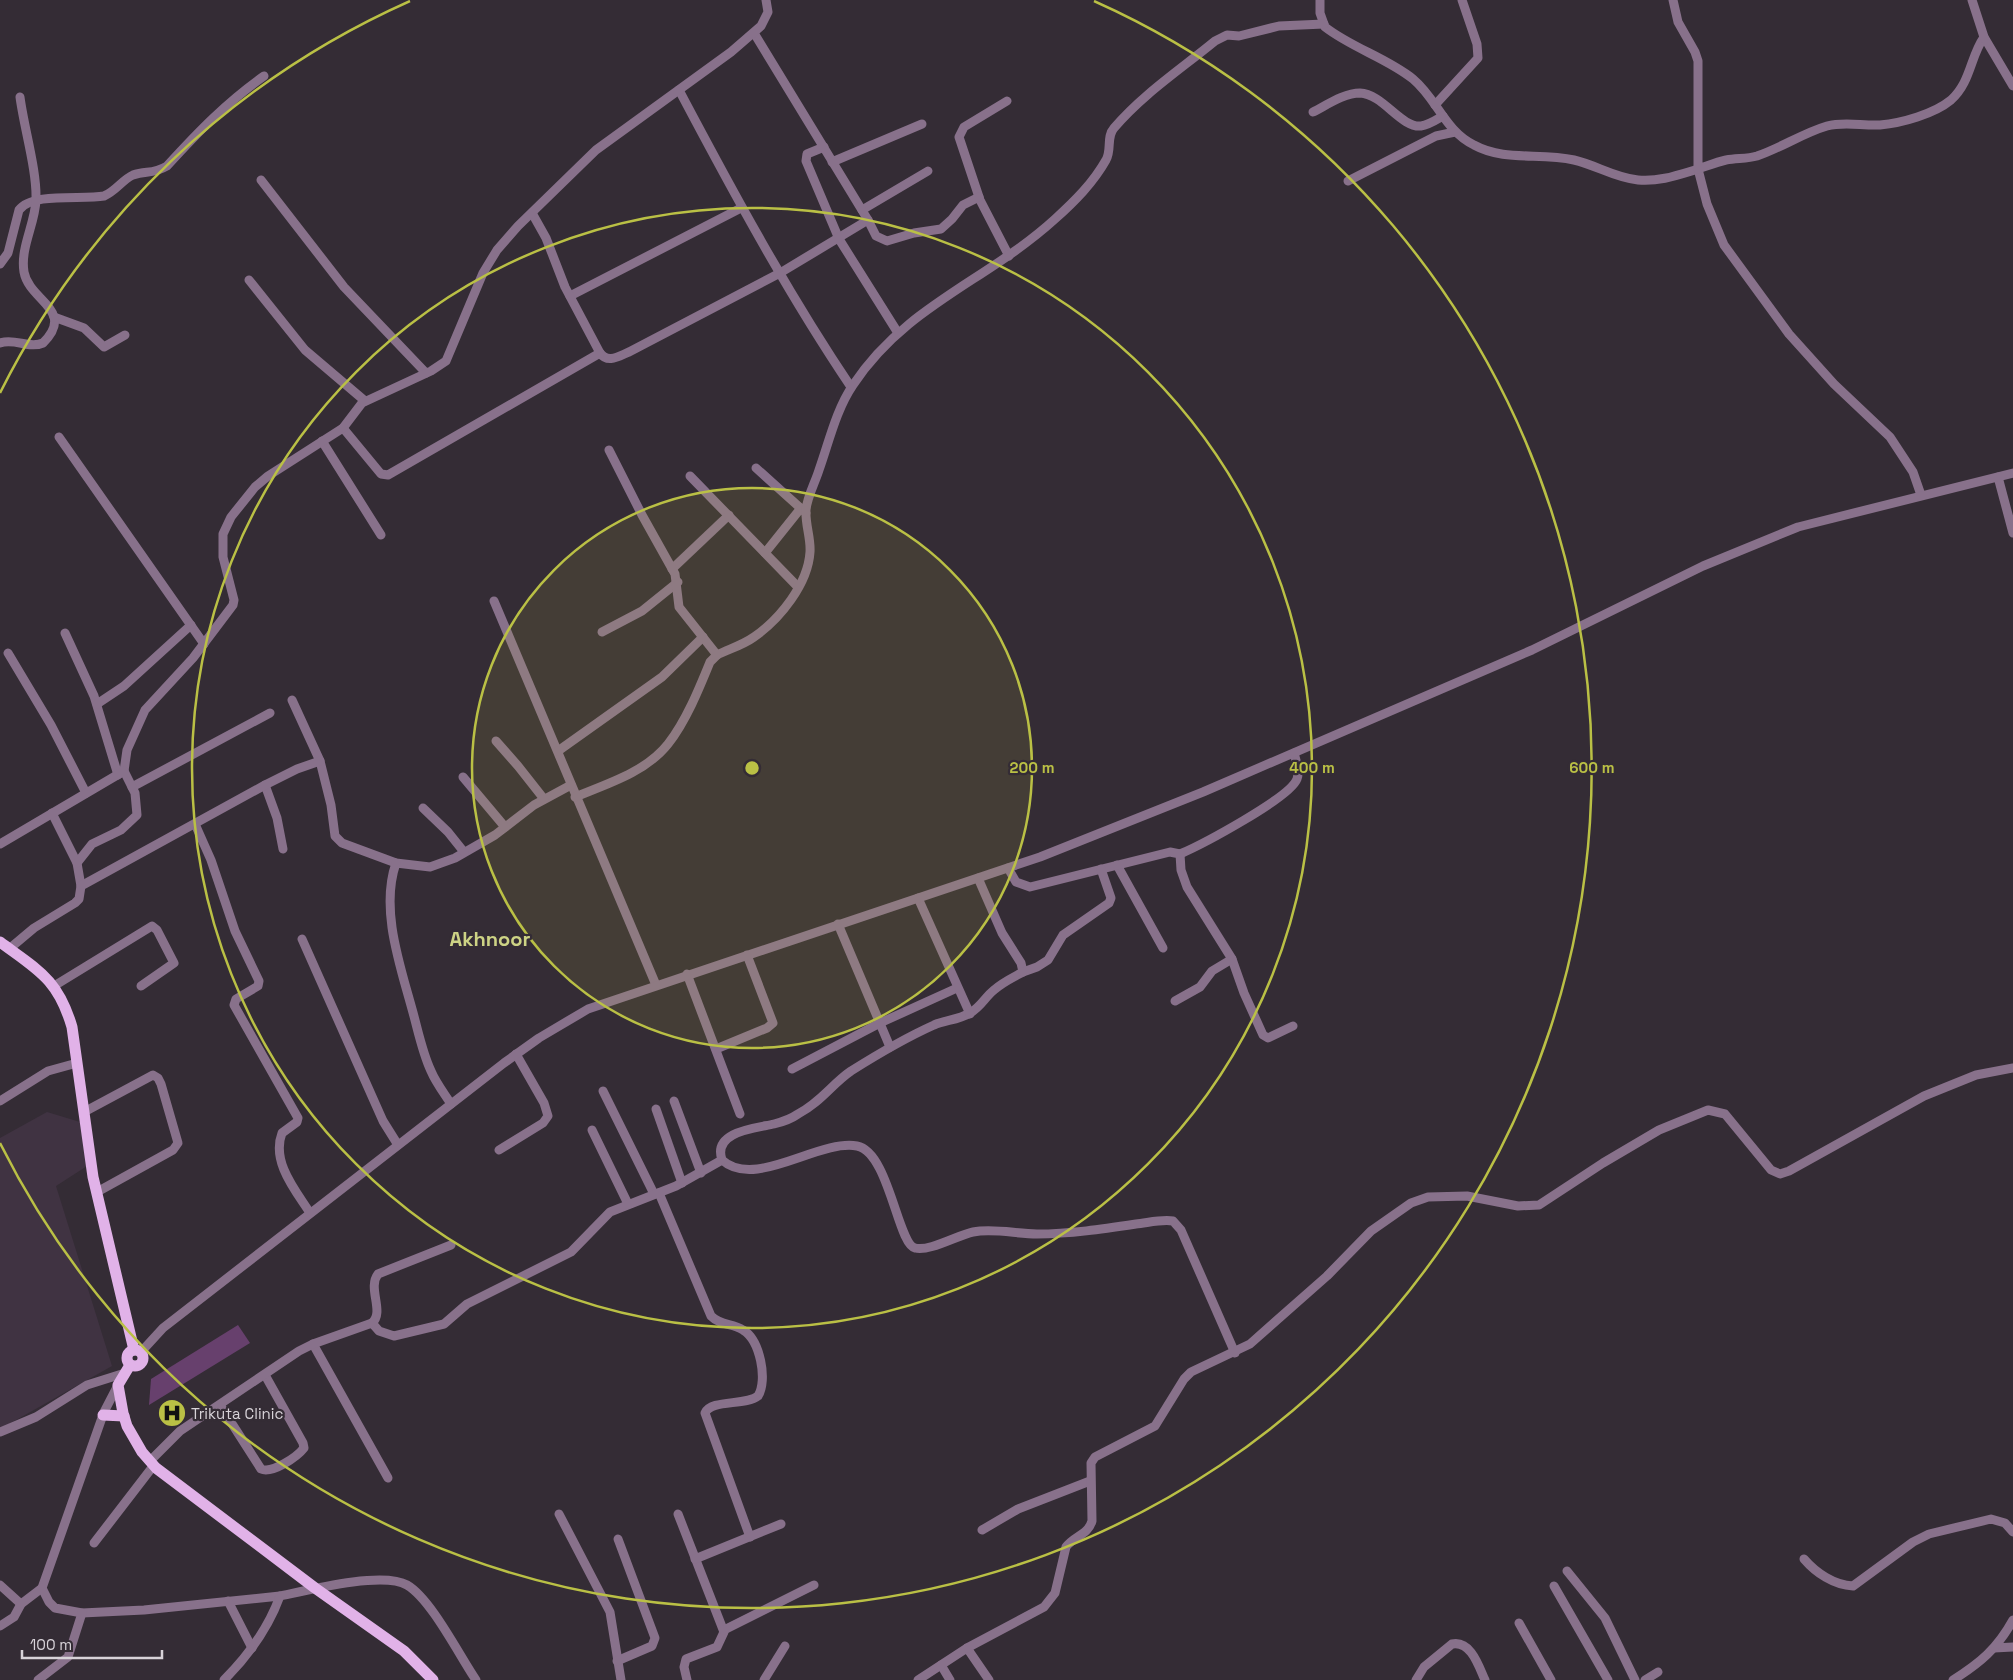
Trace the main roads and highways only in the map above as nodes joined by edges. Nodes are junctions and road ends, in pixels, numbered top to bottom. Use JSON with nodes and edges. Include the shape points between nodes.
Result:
{"nodes":[{"id":1,"x":7,"y":947,"type":"edge"},
{"id":2,"x":103,"y":1415,"type":"road end"},
{"id":3,"x":124,"y":1416,"type":"junction"},
{"id":4,"x":433,"y":1680,"type":"edge"}],
"edges":[{"from":1,"to":3,"type":"main road","via":[[54,986],[70,1020],[97,1192],[137,1351],[144,1358],[142,1363],[128,1369],[118,1385]]},
{"from":2,"to":3,"type":"main road"},
{"from":3,"to":4,"type":"main road","via":[[132,1436],[152,1463],[315,1588],[404,1651]]}]}
